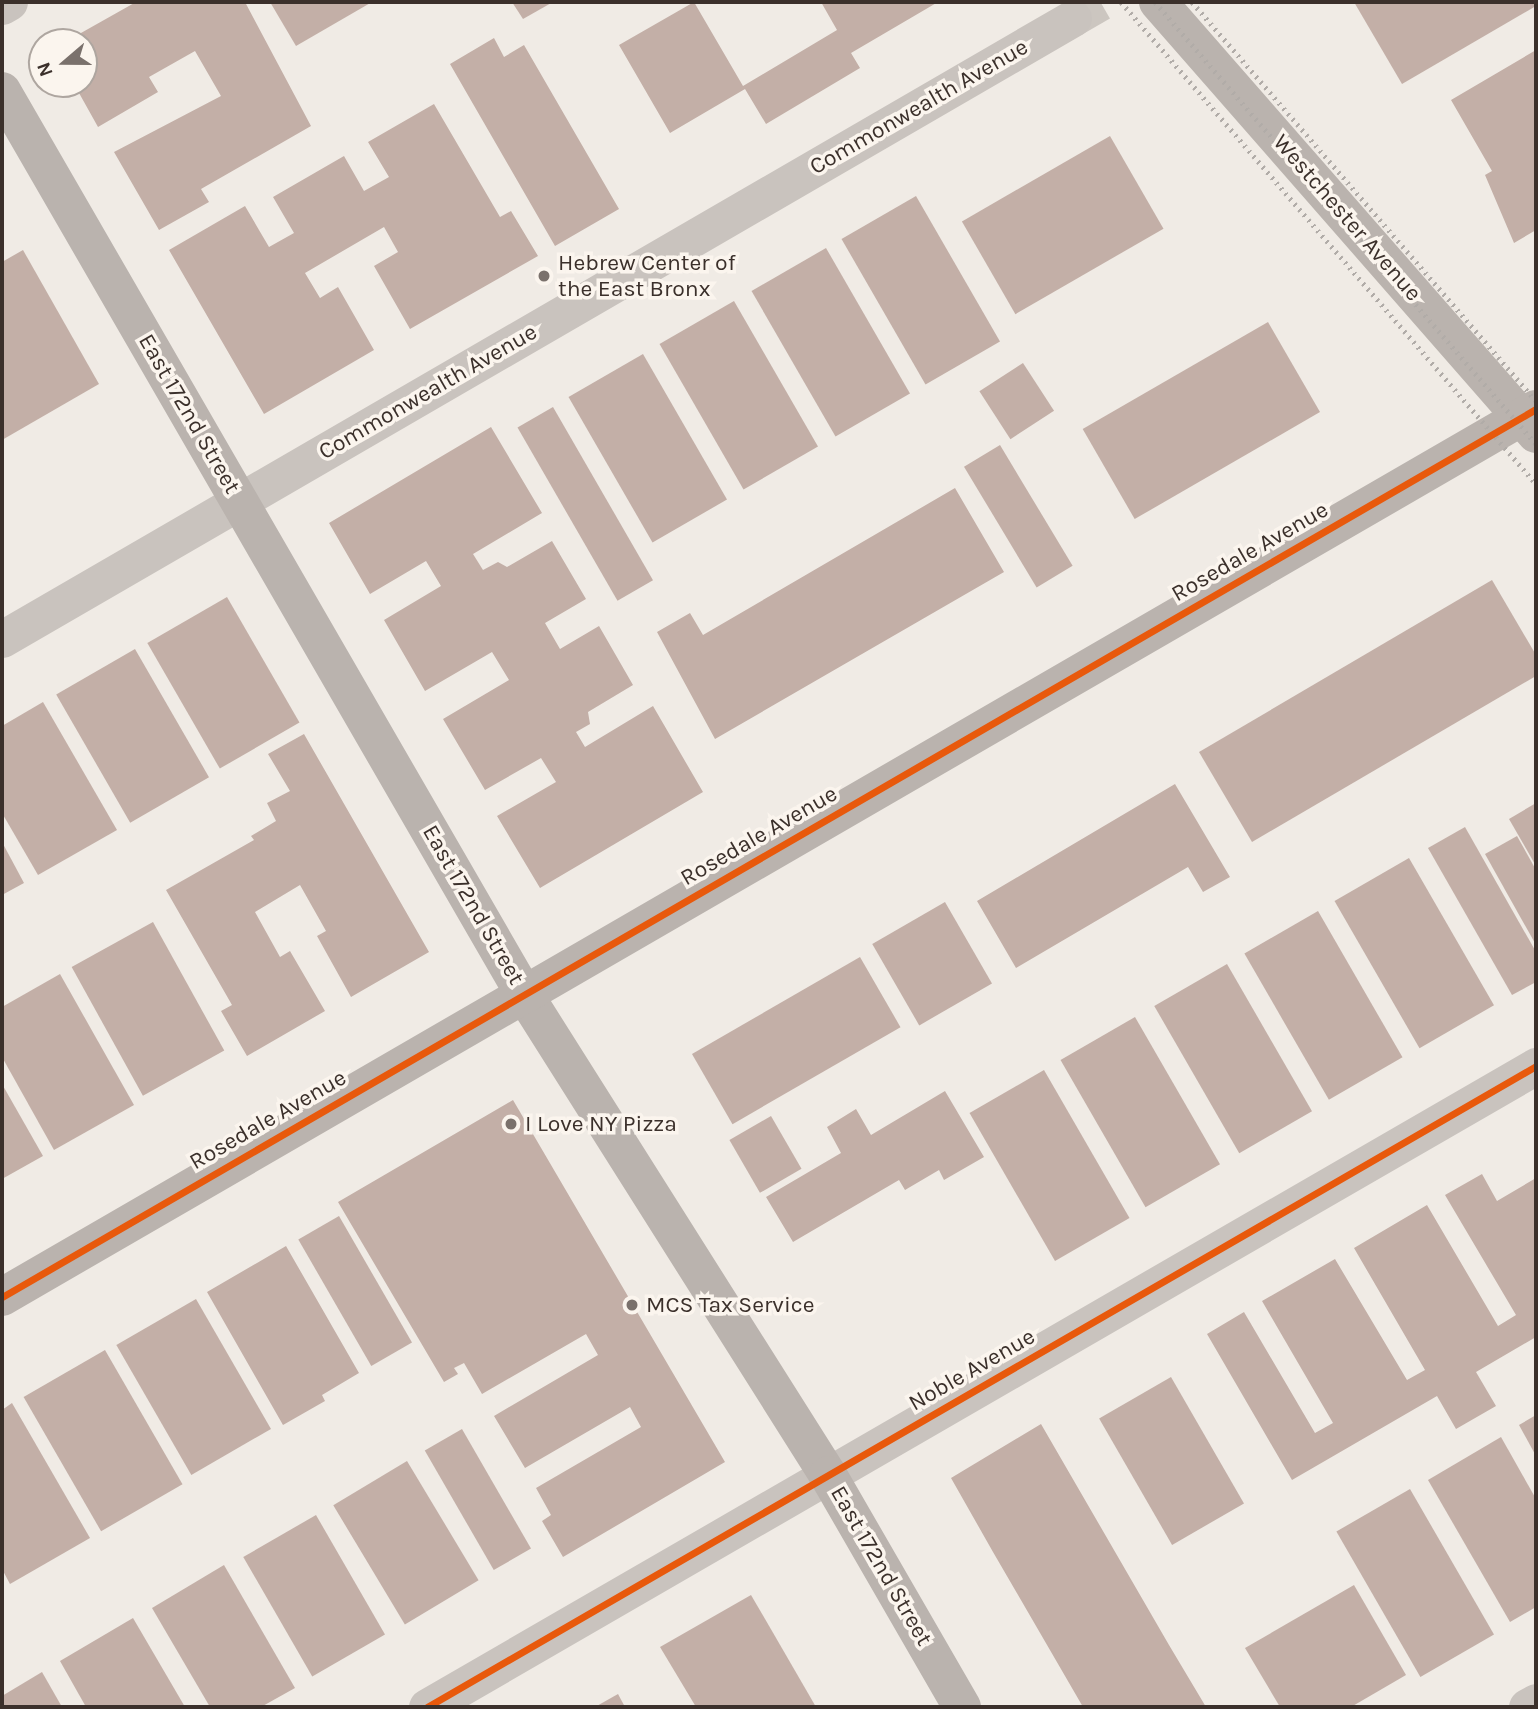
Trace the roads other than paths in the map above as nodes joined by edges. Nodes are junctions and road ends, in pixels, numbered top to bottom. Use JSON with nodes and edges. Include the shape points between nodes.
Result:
{"nodes":[{"id":1,"x":9,"y":2,"type":"edge"},
{"id":2,"x":1158,"y":2,"type":"edge"},
{"id":3,"x":2,"y":6,"type":"edge"},
{"id":4,"x":1073,"y":18,"type":"tunnel mouth"},
{"id":5,"x":2,"y":91,"type":"edge"},
{"id":6,"x":1532,"y":420,"type":"edge"},
{"id":7,"x":239,"y":501,"type":"junction"},
{"id":8,"x":2,"y":639,"type":"edge"},
{"id":9,"x":524,"y":994,"type":"junction"},
{"id":10,"x":1536,"y":1066,"type":"edge"},
{"id":11,"x":2,"y":1297,"type":"edge"},
{"id":12,"x":828,"y":1475,"type":"junction"},
{"id":13,"x":1536,"y":1702,"type":"edge"},
{"id":14,"x":427,"y":1707,"type":"edge"},
{"id":15,"x":962,"y":1707,"type":"edge"},
{"id":16,"x":1527,"y":1707,"type":"edge"}],
"edges":[{"from":1,"to":3,"type":"street"},
{"from":2,"to":6,"type":"street","name":"Westchester Avenue"},
{"from":4,"to":7,"type":"street","name":"Commonwealth Avenue"},
{"from":5,"to":7,"type":"street","name":"East 172nd Street"},
{"from":6,"to":9,"type":"street","name":"Rosedale Avenue"},
{"from":7,"to":8,"type":"street","name":"Commonwealth Avenue"},
{"from":7,"to":9,"type":"street","name":"East 172nd Street"},
{"from":9,"to":11,"type":"street","name":"Rosedale Avenue"},
{"from":9,"to":12,"type":"street","name":"East 172nd Street"},
{"from":10,"to":12,"type":"street","name":"Noble Avenue"},
{"from":12,"to":14,"type":"street","name":"Noble Avenue"},
{"from":12,"to":15,"type":"street","name":"East 172nd Street"},
{"from":13,"to":16,"type":"street"}]}
